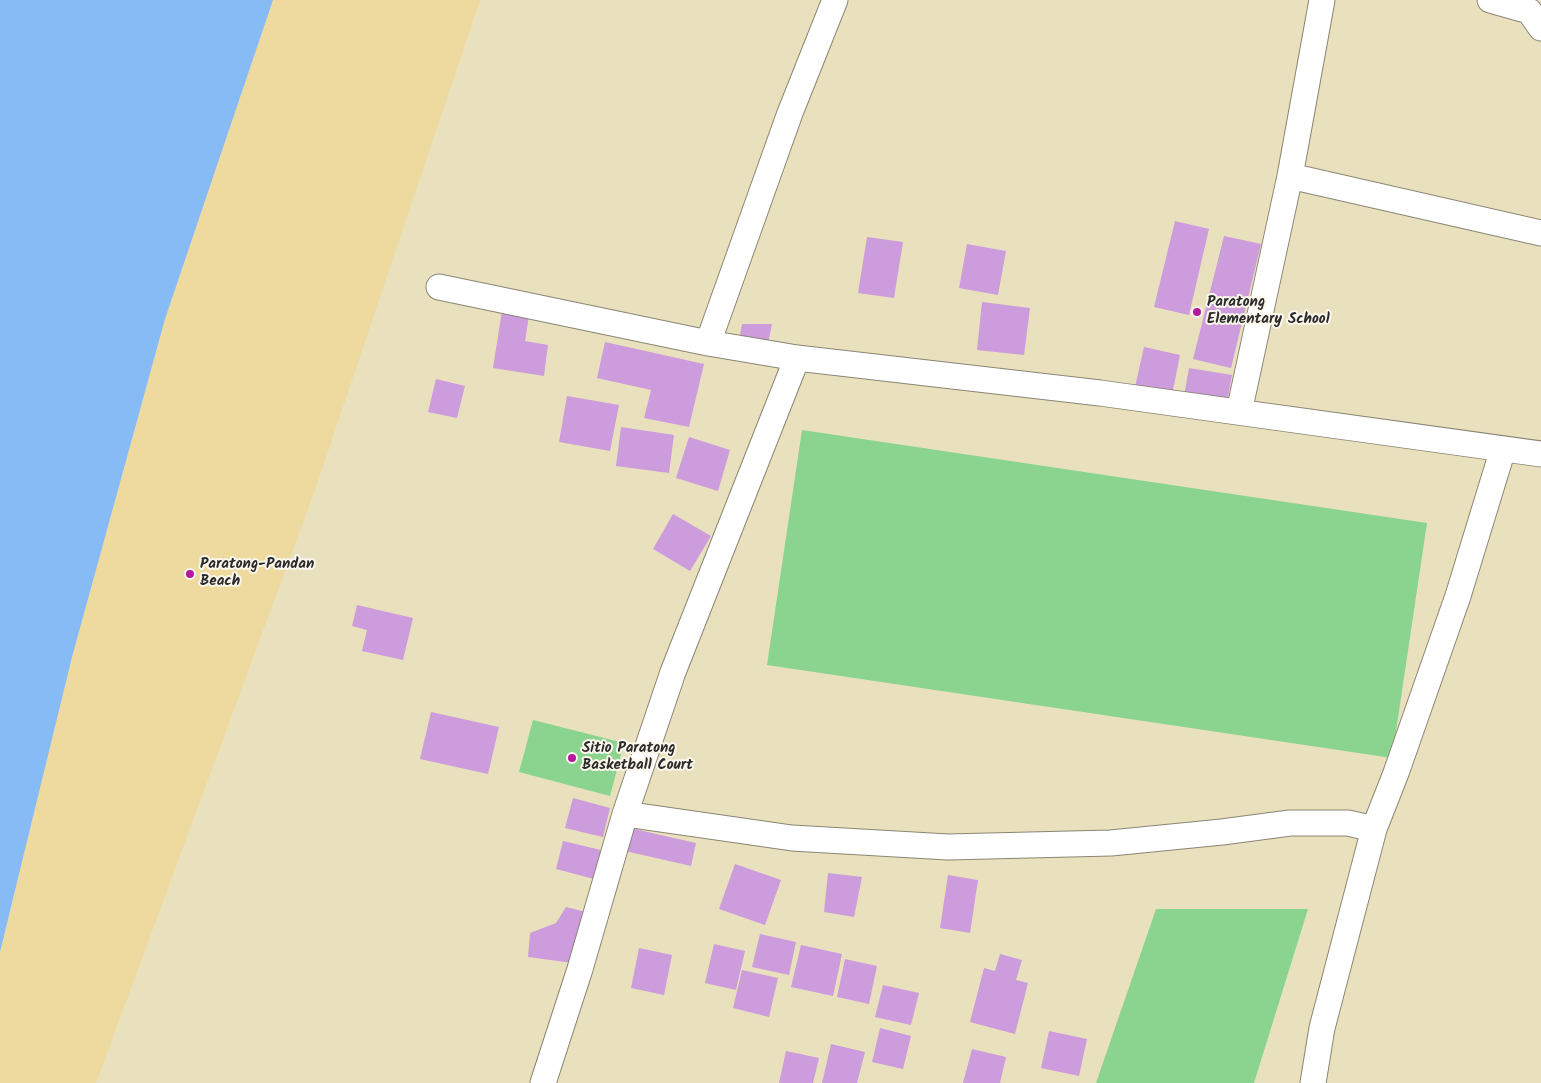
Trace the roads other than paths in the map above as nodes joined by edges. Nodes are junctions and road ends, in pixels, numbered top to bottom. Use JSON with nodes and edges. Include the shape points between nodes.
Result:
{"nodes":[{"id":1,"x":835,"y":0,"type":"edge"},
{"id":2,"x":1322,"y":0,"type":"edge"},
{"id":3,"x":1490,"y":0,"type":"edge"},
{"id":4,"x":1537,"y":18,"type":"edge"},
{"id":5,"x":1290,"y":176,"type":"junction"},
{"id":6,"x":1541,"y":233,"type":"edge"},
{"id":7,"x":439,"y":287,"type":"dead end"},
{"id":8,"x":708,"y":343,"type":"junction"},
{"id":9,"x":797,"y":358,"type":"junction"},
{"id":10,"x":1239,"y":412,"type":"junction"},
{"id":11,"x":1503,"y":449,"type":"junction"},
{"id":12,"x":1541,"y":454,"type":"edge"},
{"id":13,"x":625,"y":814,"type":"junction"},
{"id":14,"x":1374,"y":828,"type":"junction"},
{"id":15,"x":543,"y":1083,"type":"edge"},
{"id":16,"x":1312,"y":1083,"type":"edge"}],
"edges":[{"from":1,"to":8,"type":"street","via":[[790,114]]},
{"from":2,"to":5,"type":"street"},
{"from":3,"to":4,"type":"street"},
{"from":5,"to":6,"type":"street"},
{"from":5,"to":10,"type":"street"},
{"from":7,"to":8,"type":"street"},
{"from":8,"to":9,"type":"street"},
{"from":9,"to":10,"type":"street"},
{"from":9,"to":13,"type":"street","via":[[673,672]]},
{"from":10,"to":11,"type":"street"},
{"from":11,"to":12,"type":"street"},
{"from":11,"to":14,"type":"street","via":[[1458,596]]},
{"from":13,"to":14,"type":"street","via":[[792,838],[948,847],[1111,843],[1290,823],[1348,823]]},
{"from":13,"to":15,"type":"street"},
{"from":14,"to":16,"type":"street","via":[[1322,1028]]}]}
